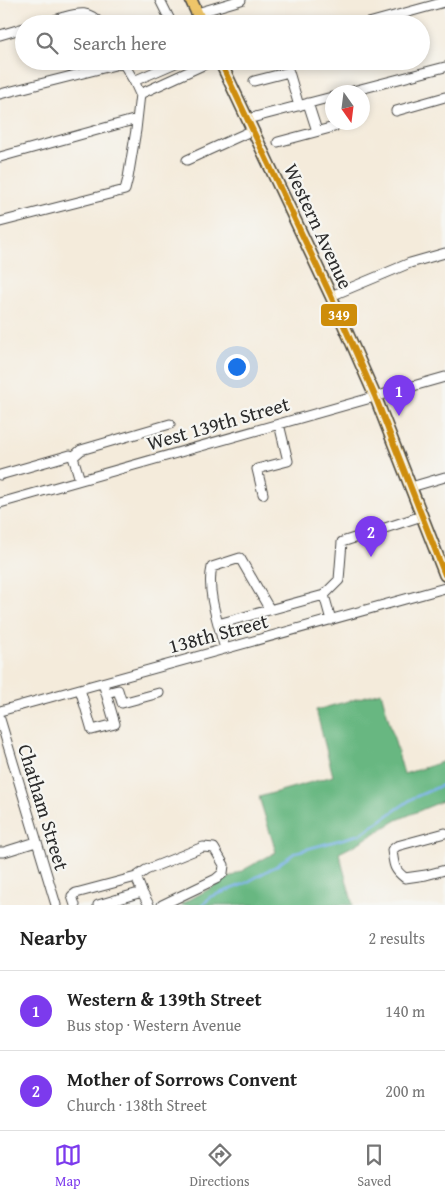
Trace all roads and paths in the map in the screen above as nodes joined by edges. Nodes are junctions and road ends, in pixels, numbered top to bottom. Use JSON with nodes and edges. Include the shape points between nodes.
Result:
{"nodes":[{"id":1,"x":160,"y":0,"type":"edge"},
{"id":2,"x":191,"y":0,"type":"edge"},
{"id":3,"x":241,"y":0,"type":"edge"},
{"id":4,"x":227,"y":2,"type":"edge"},
{"id":5,"x":445,"y":2,"type":"edge"},
{"id":6,"x":197,"y":13,"type":"joint"},
{"id":7,"x":72,"y":15,"type":"edge"},
{"id":8,"x":91,"y":15,"type":"edge"},
{"id":9,"x":168,"y":15,"type":"edge"},
{"id":10,"x":397,"y":15,"type":"edge"},
{"id":11,"x":15,"y":31,"type":"edge"},
{"id":12,"x":0,"y":35,"type":"edge"},
{"id":13,"x":445,"y":67,"type":"edge"},
{"id":14,"x":92,"y":70,"type":"edge"},
{"id":15,"x":128,"y":70,"type":"edge"},
{"id":16,"x":159,"y":70,"type":"edge"},
{"id":17,"x":192,"y":70,"type":"edge"},
{"id":18,"x":224,"y":70,"type":"edge"},
{"id":19,"x":134,"y":81,"type":"junction"},
{"id":20,"x":254,"y":81,"type":"dead end"},
{"id":21,"x":370,"y":87,"type":"edge"},
{"id":22,"x":0,"y":94,"type":"edge"},
{"id":23,"x":140,"y":94,"type":"junction"},
{"id":24,"x":445,"y":97,"type":"edge"},
{"id":25,"x":325,"y":99,"type":"edge"},
{"id":26,"x":308,"y":103,"type":"junction"},
{"id":27,"x":299,"y":106,"type":"junction"},
{"id":28,"x":396,"y":111,"type":"dead end"},
{"id":29,"x":137,"y":119,"type":"junction"},
{"id":30,"x":248,"y":119,"type":"junction"},
{"id":31,"x":325,"y":129,"type":"edge"},
{"id":32,"x":253,"y":130,"type":"junction"},
{"id":33,"x":316,"y":131,"type":"junction"},
{"id":34,"x":278,"y":142,"type":"dead end"},
{"id":35,"x":0,"y":158,"type":"edge"},
{"id":36,"x":187,"y":160,"type":"dead end"},
{"id":37,"x":0,"y":222,"type":"edge"},
{"id":38,"x":445,"y":253,"type":"edge"},
{"id":39,"x":331,"y":296,"type":"junction"},
{"id":40,"x":445,"y":377,"type":"edge"},
{"id":41,"x":375,"y":396,"type":"junction"},
{"id":42,"x":170,"y":424,"type":"dead end"},
{"id":43,"x":279,"y":424,"type":"junction"},
{"id":44,"x":73,"y":457,"type":"junction"},
{"id":45,"x":0,"y":475,"type":"edge"},
{"id":46,"x":445,"y":477,"type":"edge"},
{"id":47,"x":80,"y":480,"type":"junction"},
{"id":48,"x":411,"y":487,"type":"junction"},
{"id":49,"x":263,"y":494,"type":"dead end"},
{"id":50,"x":0,"y":503,"type":"edge"},
{"id":51,"x":422,"y":516,"type":"junction"},
{"id":52,"x":444,"y":567,"type":"edge"},
{"id":53,"x":445,"y":588,"type":"edge"},
{"id":54,"x":324,"y":595,"type":"junction"},
{"id":55,"x":270,"y":610,"type":"junction"},
{"id":56,"x":331,"y":620,"type":"junction"},
{"id":57,"x":218,"y":624,"type":"junction"},
{"id":58,"x":225,"y":649,"type":"junction"},
{"id":59,"x":103,"y":683,"type":"junction"},
{"id":60,"x":80,"y":689,"type":"junction"},
{"id":61,"x":106,"y":693,"type":"junction"},
{"id":62,"x":159,"y":693,"type":"dead end"},
{"id":63,"x":0,"y":711,"type":"edge"},
{"id":64,"x":0,"y":719,"type":"edge"},
{"id":65,"x":445,"y":833,"type":"edge"},
{"id":66,"x":36,"y":842,"type":"junction"},
{"id":67,"x":0,"y":852,"type":"edge"},
{"id":68,"x":445,"y":870,"type":"edge"},
{"id":69,"x":136,"y":877,"type":"junction"},
{"id":70,"x":142,"y":892,"type":"junction"},
{"id":71,"x":56,"y":905,"type":"edge"},
{"id":72,"x":74,"y":905,"type":"edge"},
{"id":73,"x":98,"y":905,"type":"edge"},
{"id":74,"x":150,"y":905,"type":"edge"},
{"id":75,"x":162,"y":905,"type":"edge"}],
"edges":[{"from":1,"to":9,"type":"street"},
{"from":2,"to":6,"type":"main road"},
{"from":3,"to":4,"type":"street"},
{"from":4,"to":6,"type":"street"},
{"from":5,"to":10,"type":"street"},
{"from":7,"to":8,"type":"street"},
{"from":11,"to":12,"type":"street"},
{"from":13,"to":21,"type":"street"},
{"from":14,"to":22,"type":"street"},
{"from":15,"to":19,"type":"street"},
{"from":16,"to":19,"type":"street"},
{"from":17,"to":23,"type":"street"},
{"from":18,"to":30,"type":"main road","name":"Western Avenue"},
{"from":19,"to":23,"type":"street"},
{"from":20,"to":27,"type":"street","via":[[289,72]]},
{"from":23,"to":29,"type":"street"},
{"from":24,"to":28,"type":"street"},
{"from":25,"to":26,"type":"street"},
{"from":26,"to":27,"type":"street"},
{"from":26,"to":33,"type":"street"},
{"from":27,"to":30,"type":"street"},
{"from":29,"to":35,"type":"street"},
{"from":29,"to":37,"type":"street","via":[[125,190]]},
{"from":30,"to":32,"type":"main road","name":"Western Avenue"},
{"from":31,"to":33,"type":"street"},
{"from":32,"to":36,"type":"street"},
{"from":32,"to":39,"type":"main road","name":"Western Avenue"},
{"from":33,"to":34,"type":"street"},
{"from":38,"to":39,"type":"street","via":[[410,263]]},
{"from":39,"to":41,"type":"main road","name":"Western Avenue"},
{"from":40,"to":41,"type":"street","name":"West 139th Street"},
{"from":41,"to":43,"type":"street","name":"West 139th Street"},
{"from":41,"to":48,"type":"main road","name":"Western Avenue"},
{"from":42,"to":44,"type":"street","via":[[81,450]]},
{"from":43,"to":47,"type":"street","name":"West 139th Street"},
{"from":43,"to":49,"type":"street","via":[[288,461],[257,469]]},
{"from":44,"to":45,"type":"street"},
{"from":44,"to":47,"type":"street"},
{"from":46,"to":48,"type":"street"},
{"from":47,"to":50,"type":"street","name":"West 139th Street"},
{"from":48,"to":51,"type":"main road","name":"Western Avenue"},
{"from":51,"to":52,"type":"main road","name":"Western Avenue"},
{"from":51,"to":54,"type":"street","via":[[342,542],[339,580]]},
{"from":53,"to":56,"type":"street","name":"138th Street"},
{"from":54,"to":55,"type":"street"},
{"from":54,"to":56,"type":"street"},
{"from":55,"to":57,"type":"street"},
{"from":55,"to":57,"type":"street","via":[[240,558],[212,567],[210,589]]},
{"from":56,"to":58,"type":"street","name":"138th Street"},
{"from":57,"to":58,"type":"street"},
{"from":58,"to":59,"type":"street","name":"138th Street"},
{"from":59,"to":60,"type":"street","name":"138th Street"},
{"from":59,"to":61,"type":"street"},
{"from":60,"to":61,"type":"street","via":[[92,730],[115,724]]},
{"from":60,"to":63,"type":"street","name":"138th Street"},
{"from":61,"to":62,"type":"street","via":[[118,690],[122,703]]},
{"from":64,"to":66,"type":"street","name":"Chatham Street"},
{"from":65,"to":68,"type":"street","via":[[392,850],[394,867],[405,878]]},
{"from":66,"to":67,"type":"street"},
{"from":66,"to":71,"type":"street","name":"Chatham Street"},
{"from":69,"to":70,"type":"street"},
{"from":69,"to":72,"type":"street","via":[[76,893],[72,896]]},
{"from":69,"to":75,"type":"street","via":[[203,847],[214,848],[224,865],[223,873]]},
{"from":70,"to":73,"type":"street"},
{"from":70,"to":74,"type":"street"}]}
